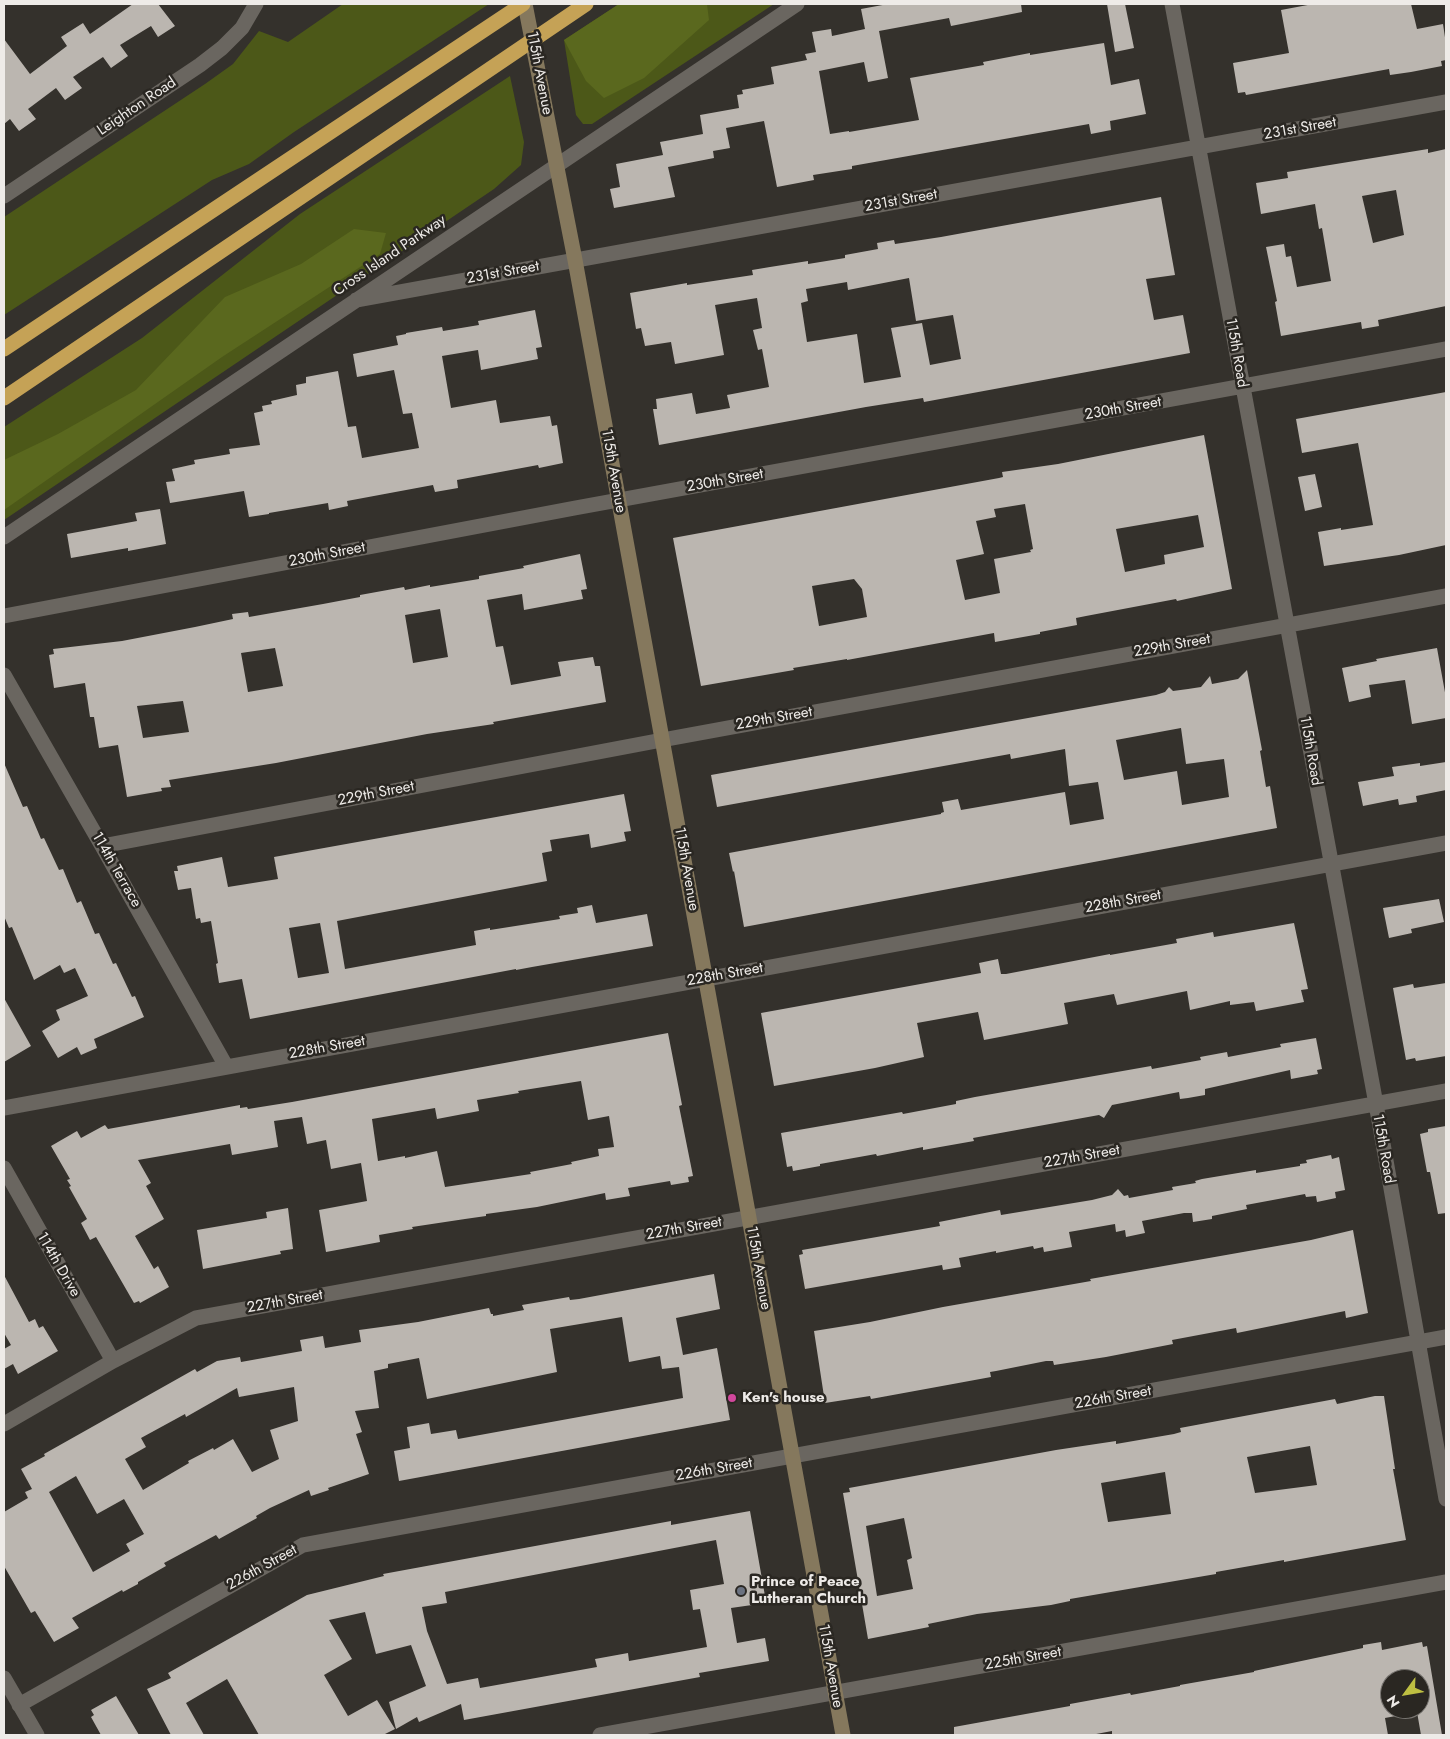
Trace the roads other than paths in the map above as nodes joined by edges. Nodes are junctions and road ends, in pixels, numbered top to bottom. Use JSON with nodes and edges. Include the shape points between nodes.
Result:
{"nodes":[{"id":1,"x":256,"y":4,"type":"edge"},
{"id":2,"x":524,"y":4,"type":"edge"},
{"id":3,"x":586,"y":4,"type":"edge"},
{"id":4,"x":797,"y":4,"type":"edge"},
{"id":5,"x":1172,"y":4,"type":"edge"},
{"id":6,"x":1446,"y":102,"type":"edge"},
{"id":7,"x":1198,"y":148,"type":"junction"},
{"id":8,"x":557,"y":164,"type":"junction"},
{"id":9,"x":4,"y":196,"type":"edge"},
{"id":10,"x":575,"y":260,"type":"junction"},
{"id":11,"x":356,"y":300,"type":"junction"},
{"id":12,"x":4,"y":349,"type":"edge"},
{"id":13,"x":1446,"y":349,"type":"edge"},
{"id":14,"x":1242,"y":387,"type":"junction"},
{"id":15,"x":4,"y":398,"type":"edge"},
{"id":16,"x":618,"y":500,"type":"junction"},
{"id":17,"x":4,"y":537,"type":"edge"},
{"id":18,"x":1446,"y":596,"type":"edge"},
{"id":19,"x":4,"y":616,"type":"edge"},
{"id":20,"x":1287,"y":625,"type":"junction"},
{"id":21,"x":4,"y":675,"type":"edge"},
{"id":22,"x":662,"y":740,"type":"junction"},
{"id":23,"x":1446,"y":843,"type":"edge"},
{"id":24,"x":102,"y":846,"type":"junction"},
{"id":25,"x":1331,"y":864,"type":"junction"},
{"id":26,"x":706,"y":979,"type":"junction"},
{"id":27,"x":226,"y":1066,"type":"junction"},
{"id":28,"x":1446,"y":1091,"type":"edge"},
{"id":29,"x":1376,"y":1104,"type":"junction"},
{"id":30,"x":4,"y":1108,"type":"edge"},
{"id":31,"x":4,"y":1168,"type":"edge"},
{"id":32,"x":750,"y":1217,"type":"junction"},
{"id":33,"x":1446,"y":1337,"type":"edge"},
{"id":34,"x":1418,"y":1342,"type":"junction"},
{"id":35,"x":113,"y":1361,"type":"junction"},
{"id":36,"x":4,"y":1424,"type":"edge"},
{"id":37,"x":792,"y":1456,"type":"junction"},
{"id":38,"x":1446,"y":1499,"type":"edge"},
{"id":39,"x":1446,"y":1582,"type":"edge"},
{"id":40,"x":4,"y":1678,"type":"edge"},
{"id":41,"x":835,"y":1693,"type":"junction"},
{"id":42,"x":19,"y":1705,"type":"junction"},
{"id":43,"x":37,"y":1735,"type":"edge"},
{"id":44,"x":600,"y":1735,"type":"edge"},
{"id":45,"x":842,"y":1735,"type":"edge"}],
"edges":[{"from":1,"to":9,"type":"street","name":"Leighton Road","via":[[242,28],[200,65]]},
{"from":2,"to":8,"type":"main road","name":"115th Avenue"},
{"from":2,"to":12,"type":"highway"},
{"from":3,"to":15,"type":"highway"},
{"from":4,"to":8,"type":"street","name":"Cross Island Parkway"},
{"from":5,"to":7,"type":"street","name":"115th Road"},
{"from":6,"to":7,"type":"street","name":"231st Street"},
{"from":7,"to":10,"type":"street","name":"231st Street"},
{"from":7,"to":14,"type":"street","name":"115th Road"},
{"from":8,"to":10,"type":"main road","name":"115th Avenue"},
{"from":8,"to":11,"type":"street","name":"Cross Island Parkway"},
{"from":10,"to":11,"type":"street","name":"231st Street"},
{"from":10,"to":16,"type":"main road","name":"115th Avenue"},
{"from":11,"to":17,"type":"street","name":"Cross Island Parkway"},
{"from":13,"to":14,"type":"street","name":"230th Street"},
{"from":14,"to":16,"type":"street","name":"230th Street"},
{"from":14,"to":20,"type":"street","name":"115th Road"},
{"from":16,"to":19,"type":"street","name":"230th Street"},
{"from":16,"to":22,"type":"main road","name":"115th Avenue"},
{"from":18,"to":20,"type":"street","name":"229th Street"},
{"from":20,"to":22,"type":"street","name":"229th Street"},
{"from":20,"to":25,"type":"street","name":"115th Road"},
{"from":21,"to":24,"type":"street","name":"114th Terrace"},
{"from":22,"to":24,"type":"street","name":"229th Street"},
{"from":22,"to":26,"type":"main road","name":"115th Avenue"},
{"from":23,"to":25,"type":"street","name":"228th Street"},
{"from":24,"to":27,"type":"street","name":"114th Terrace"},
{"from":25,"to":26,"type":"street","name":"228th Street"},
{"from":25,"to":29,"type":"street","name":"115th Road"},
{"from":26,"to":27,"type":"street","name":"228th Street"},
{"from":26,"to":32,"type":"main road","name":"115th Avenue"},
{"from":27,"to":30,"type":"street","name":"228th Street"},
{"from":28,"to":29,"type":"street","name":"227th Street"},
{"from":29,"to":32,"type":"street","name":"227th Street"},
{"from":29,"to":34,"type":"street","name":"115th Road"},
{"from":31,"to":35,"type":"street","name":"114th Drive"},
{"from":32,"to":35,"type":"street","name":"227th Street","via":[[196,1318]]},
{"from":32,"to":37,"type":"main road","name":"115th Avenue"},
{"from":33,"to":34,"type":"street","name":"226th Street"},
{"from":34,"to":37,"type":"street","name":"226th Street"},
{"from":34,"to":38,"type":"street","name":"115th Road"},
{"from":35,"to":36,"type":"street","name":"227th Street"},
{"from":37,"to":41,"type":"main road","name":"115th Avenue"},
{"from":37,"to":42,"type":"street","name":"226th Street","via":[[303,1545]]},
{"from":39,"to":41,"type":"street","name":"225th Street"},
{"from":40,"to":42,"type":"street"},
{"from":41,"to":44,"type":"street","name":"225th Street"},
{"from":41,"to":45,"type":"main road","name":"115th Avenue"},
{"from":42,"to":43,"type":"street"}]}
